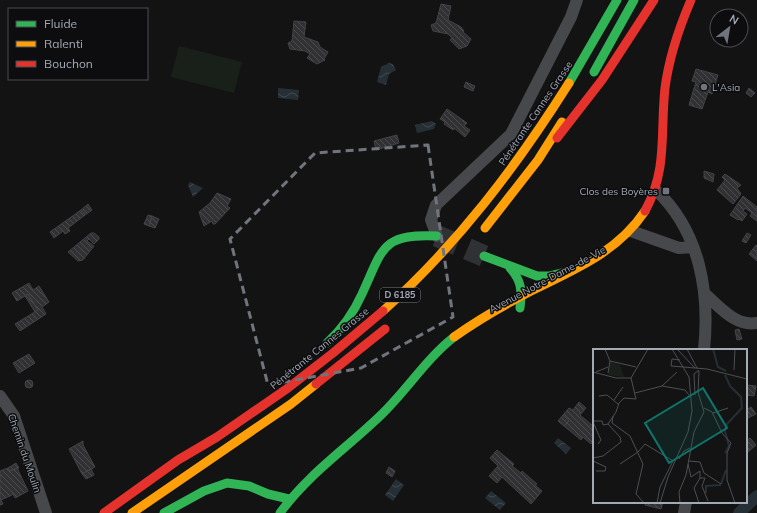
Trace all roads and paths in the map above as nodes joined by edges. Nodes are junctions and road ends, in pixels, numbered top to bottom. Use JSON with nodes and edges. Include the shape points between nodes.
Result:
{"nodes":[{"id":1,"x":577,"y":0,"type":"edge"},
{"id":2,"x":617,"y":0,"type":"edge"},
{"id":3,"x":634,"y":0,"type":"edge"},
{"id":4,"x":654,"y":0,"type":"edge"},
{"id":5,"x":691,"y":0,"type":"edge"},
{"id":6,"x":700,"y":0,"type":"edge"},
{"id":7,"x":673,"y":104,"type":"dead end"},
{"id":8,"x":538,"y":160,"type":"junction"},
{"id":9,"x":661,"y":195,"type":"junction"},
{"id":10,"x":648,"y":224,"type":"dead end"},
{"id":11,"x":479,"y":235,"type":"dead end"},
{"id":12,"x":635,"y":235,"type":"junction"},
{"id":13,"x":437,"y":236,"type":"joint"},
{"id":14,"x":693,"y":247,"type":"junction"},
{"id":15,"x":616,"y":255,"type":"dead end"},
{"id":16,"x":484,"y":256,"type":"tunnel mouth"},
{"id":17,"x":510,"y":268,"type":"junction"},
{"id":18,"x":573,"y":270,"type":"junction"},
{"id":19,"x":521,"y":296,"type":"junction"},
{"id":20,"x":704,"y":296,"type":"junction"},
{"id":21,"x":540,"y":297,"type":"dead end"},
{"id":22,"x":391,"y":323,"type":"dead end"},
{"id":23,"x":757,"y":323,"type":"edge"},
{"id":24,"x":704,"y":349,"type":"edge"},
{"id":25,"x":320,"y":350,"type":"dead end"},
{"id":26,"x":420,"y":372,"type":"junction"},
{"id":27,"x":269,"y":389,"type":"dead end"},
{"id":28,"x":0,"y":396,"type":"edge"},
{"id":29,"x":175,"y":463,"type":"junction"},
{"id":30,"x":268,"y":494,"type":"junction"},
{"id":31,"x":289,"y":499,"type":"junction"},
{"id":32,"x":686,"y":503,"type":"edge"},
{"id":33,"x":46,"y":513,"type":"edge"},
{"id":34,"x":104,"y":513,"type":"edge"},
{"id":35,"x":132,"y":513,"type":"edge"},
{"id":36,"x":164,"y":513,"type":"edge"},
{"id":37,"x":277,"y":513,"type":"edge"},
{"id":38,"x":280,"y":513,"type":"edge"},
{"id":39,"x":684,"y":513,"type":"edge"}],
"edges":[{"from":1,"to":13,"type":"street","via":[[571,17],[511,134],[436,205],[432,220]]},
{"from":2,"to":29,"type":"main road","name":"Pénétrante Cannes Grasse","number":"D 6185","via":[[559,100],[520,158],[479,212],[443,252],[399,297],[312,369],[228,430]]},
{"from":3,"to":8,"type":"main road","via":[[589,80]]},
{"from":4,"to":8,"type":"main road","via":[[591,95]]},
{"from":5,"to":9,"type":"main road","name":"Avenue Notre-Dame-de-Vie","via":[[676,36],[667,70]]},
{"from":6,"to":7,"type":"main road","via":[[684,37],[675,72]]},
{"from":8,"to":11,"type":"main road"},
{"from":9,"to":12,"type":"main road","name":"Avenue Notre-Dame-de-Vie","via":[[651,203]]},
{"from":9,"to":14,"type":"street","via":[[674,212]]},
{"from":10,"to":12,"type":"main road","name":"Avenue Notre-Dame-de-Vie"},
{"from":12,"to":14,"type":"street","via":[[680,248]]},
{"from":12,"to":18,"type":"main road","name":"Avenue Notre-Dame-de-Vie"},
{"from":13,"to":25,"type":"main road","via":[[406,236],[385,246],[350,316],[340,331]]},
{"from":14,"to":20,"type":"street","via":[[700,265]]},
{"from":15,"to":21,"type":"main road","name":"Avenue Notre-Dame-de-Vie"},
{"from":16,"to":17,"type":"main road"},
{"from":17,"to":18,"type":"main road","via":[[537,276]]},
{"from":17,"to":19,"type":"main road","via":[[519,277],[522,286]]},
{"from":18,"to":19,"type":"main road","name":"Avenue Notre-Dame-de-Vie"},
{"from":19,"to":26,"type":"main road","name":"Avenue Notre-Dame-de-Vie","via":[[450,340],[422,366]]},
{"from":19,"to":26,"type":"main road","name":"Avenue Notre-Dame-de-Vie","via":[[524,306],[471,331],[454,343],[426,370]]},
{"from":20,"to":23,"type":"street","via":[[734,320],[748,324]]},
{"from":20,"to":24,"type":"street"},
{"from":22,"to":35,"type":"main road","via":[[291,404]]},
{"from":26,"to":31,"type":"main road","name":"Avenue Notre-Dame-de-Vie","via":[[376,420],[306,480]]},
{"from":27,"to":29,"type":"main road"},
{"from":28,"to":33,"type":"street","name":"Chemin du Moulin","via":[[14,416]]},
{"from":29,"to":34,"type":"main road","name":"Pénétrante Cannes Grasse","number":"D 6185"},
{"from":30,"to":31,"type":"main road"},
{"from":30,"to":36,"type":"main road","via":[[249,486],[228,483],[204,491]]},
{"from":30,"to":37,"type":"main road"},
{"from":31,"to":38,"type":"main road","name":"Avenue Notre-Dame-de-Vie"},
{"from":32,"to":39,"type":"street"}]}
